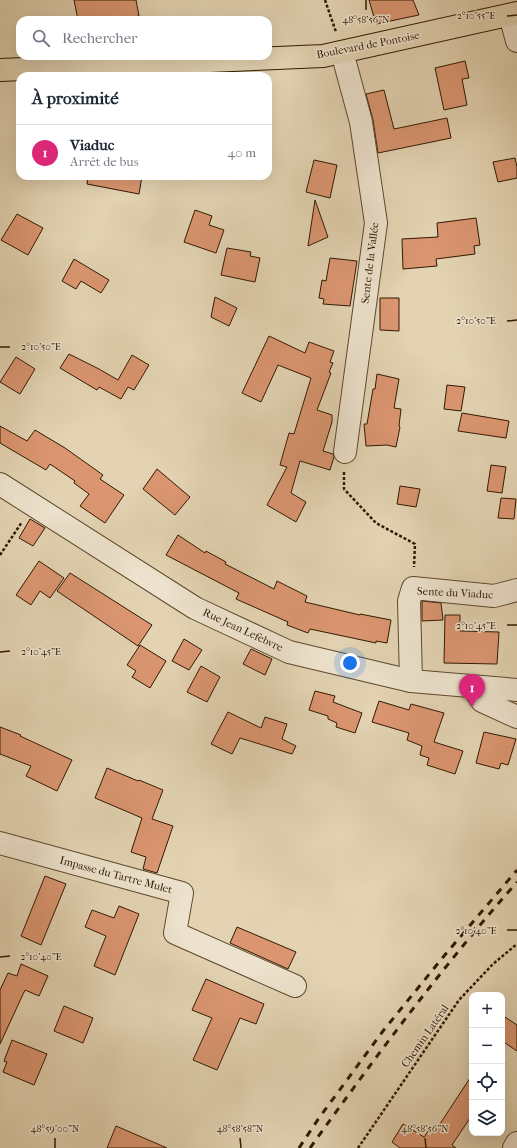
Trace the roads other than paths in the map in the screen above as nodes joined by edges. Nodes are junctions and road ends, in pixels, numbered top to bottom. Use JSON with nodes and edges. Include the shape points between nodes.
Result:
{"nodes":[{"id":1,"x":513,"y":14,"type":"edge"},
{"id":2,"x":517,"y":41,"type":"edge"},
{"id":3,"x":342,"y":52,"type":"junction"},
{"id":4,"x":272,"y":58,"type":"edge"},
{"id":5,"x":231,"y":60,"type":"edge"},
{"id":6,"x":0,"y":70,"type":"edge"},
{"id":7,"x":345,"y":452,"type":"road end"},
{"id":8,"x":0,"y":484,"type":"edge"},
{"id":9,"x":517,"y":590,"type":"edge"},
{"id":10,"x":411,"y":682,"type":"junction"},
{"id":11,"x":473,"y":687,"type":"junction"},
{"id":12,"x":517,"y":690,"type":"edge"},
{"id":13,"x":517,"y":717,"type":"edge"},
{"id":14,"x":0,"y":843,"type":"edge"},
{"id":15,"x":295,"y":986,"type":"dead end"},
{"id":16,"x":517,"y":1144,"type":"edge"},
{"id":17,"x":514,"y":1148,"type":"edge"}],
"edges":[{"from":1,"to":2,"type":"street"},
{"from":1,"to":3,"type":"main road","name":"Boulevard de Pontoise"},
{"from":3,"to":4,"type":"main road","name":"Boulevard de Pontoise","via":[[323,56]]},
{"from":3,"to":7,"type":"street","name":"Sente de la Vallée","via":[[361,122],[376,223]]},
{"from":5,"to":6,"type":"main road","name":"Boulevard de Pontoise"},
{"from":8,"to":10,"type":"street","name":"Rue Jean Lefebvre","via":[[195,608],[289,652]]},
{"from":9,"to":10,"type":"street","name":"Sente du Viaduc","via":[[494,596],[413,588],[409,601]]},
{"from":10,"to":11,"type":"street","name":"Rue Jean Lefebvre"},
{"from":11,"to":12,"type":"street","name":"Rue Jean Lefebvre"},
{"from":11,"to":13,"type":"street","via":[[482,701]]},
{"from":14,"to":15,"type":"street","name":"Impasse du Tartre Mulet","via":[[182,893],[175,933]]},
{"from":16,"to":17,"type":"street"}]}
